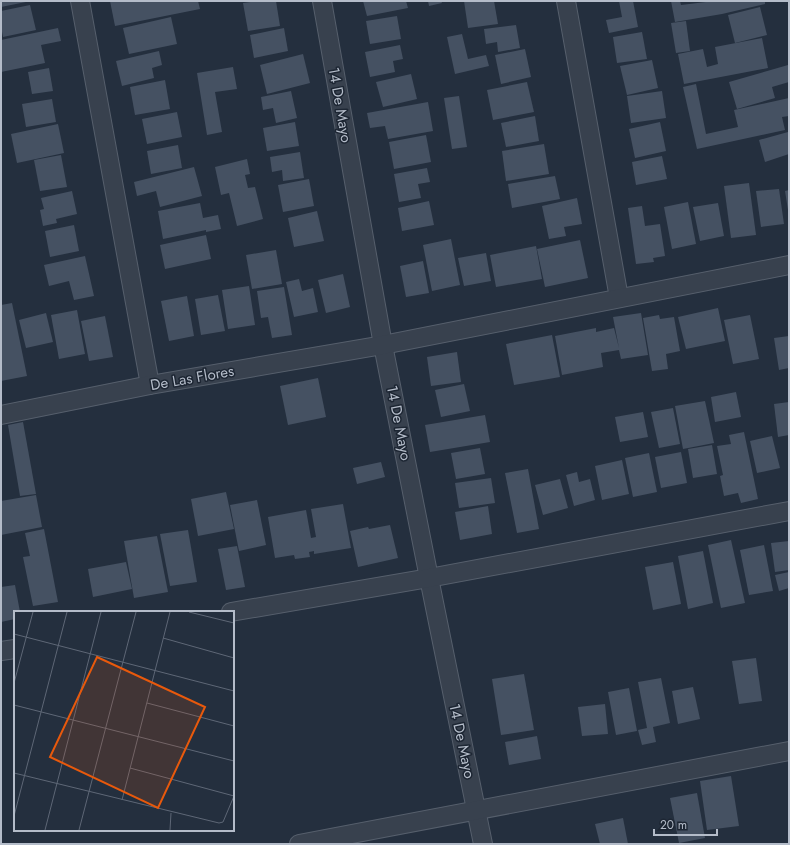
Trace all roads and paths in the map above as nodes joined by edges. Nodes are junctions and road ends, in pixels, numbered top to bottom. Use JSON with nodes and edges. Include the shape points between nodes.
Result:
{"nodes":[{"id":1,"x":80,"y":1,"type":"edge"},
{"id":2,"x":322,"y":1,"type":"edge"},
{"id":3,"x":566,"y":1,"type":"edge"},
{"id":4,"x":789,"y":265,"type":"edge"},
{"id":5,"x":619,"y":298,"type":"junction"},
{"id":6,"x":383,"y":345,"type":"junction"},
{"id":7,"x":150,"y":385,"type":"junction"},
{"id":8,"x":1,"y":415,"type":"edge"},
{"id":9,"x":789,"y":511,"type":"edge"},
{"id":10,"x":429,"y":578,"type":"junction"},
{"id":11,"x":234,"y":611,"type":"edge"},
{"id":12,"x":14,"y":649,"type":"edge"},
{"id":13,"x":1,"y":651,"type":"edge"},
{"id":14,"x":789,"y":751,"type":"edge"},
{"id":15,"x":476,"y":810,"type":"junction"},
{"id":16,"x":299,"y":844,"type":"edge"},
{"id":17,"x":483,"y":844,"type":"edge"}],
"edges":[{"from":1,"to":7,"type":"street"},
{"from":2,"to":6,"type":"street","name":"14 De Mayo"},
{"from":3,"to":5,"type":"street"},
{"from":4,"to":5,"type":"street","name":"De Las Flores"},
{"from":5,"to":6,"type":"street","name":"De Las Flores"},
{"from":6,"to":7,"type":"street","name":"De Las Flores"},
{"from":6,"to":10,"type":"street","name":"14 De Mayo"},
{"from":7,"to":8,"type":"street","name":"De Las Flores"},
{"from":9,"to":10,"type":"street"},
{"from":10,"to":11,"type":"street"},
{"from":10,"to":15,"type":"street","name":"14 De Mayo"},
{"from":12,"to":13,"type":"street"},
{"from":14,"to":15,"type":"street"},
{"from":15,"to":16,"type":"street"},
{"from":15,"to":17,"type":"street","name":"14 De Mayo"}]}
